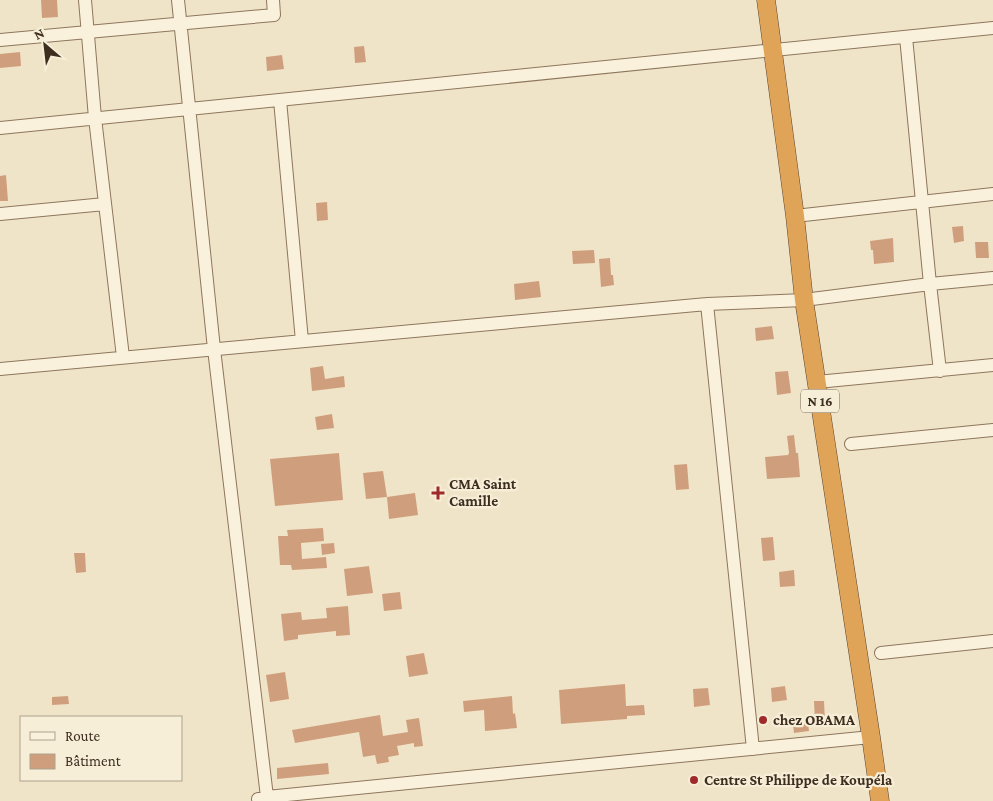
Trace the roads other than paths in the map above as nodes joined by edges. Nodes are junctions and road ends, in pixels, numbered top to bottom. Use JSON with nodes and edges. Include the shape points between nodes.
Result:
{"nodes":[{"id":1,"x":85,"y":0,"type":"edge"},
{"id":2,"x":178,"y":0,"type":"edge"},
{"id":3,"x":273,"y":0,"type":"edge"},
{"id":4,"x":766,"y":0,"type":"edge"},
{"id":5,"x":181,"y":23,"type":"junction"},
{"id":6,"x":993,"y":28,"type":"edge"},
{"id":7,"x":88,"y":33,"type":"junction"},
{"id":8,"x":906,"y":37,"type":"junction"},
{"id":9,"x":0,"y":40,"type":"edge"},
{"id":10,"x":773,"y":51,"type":"junction"},
{"id":11,"x":280,"y":100,"type":"junction"},
{"id":12,"x":189,"y":109,"type":"junction"},
{"id":13,"x":95,"y":118,"type":"junction"},
{"id":14,"x":0,"y":128,"type":"edge"},
{"id":15,"x":993,"y":194,"type":"edge"},
{"id":16,"x":922,"y":202,"type":"junction"},
{"id":17,"x":105,"y":204,"type":"junction"},
{"id":18,"x":0,"y":214,"type":"edge"},
{"id":19,"x":795,"y":216,"type":"junction"},
{"id":20,"x":993,"y":278,"type":"edge"},
{"id":21,"x":930,"y":284,"type":"junction"},
{"id":22,"x":804,"y":300,"type":"junction"},
{"id":23,"x":708,"y":304,"type":"junction"},
{"id":24,"x":302,"y":341,"type":"junction"},
{"id":25,"x":214,"y":349,"type":"junction"},
{"id":26,"x":123,"y":358,"type":"junction"},
{"id":27,"x":993,"y":365,"type":"edge"},
{"id":28,"x":0,"y":369,"type":"edge"},
{"id":29,"x":940,"y":370,"type":"junction"},
{"id":30,"x":817,"y":382,"type":"junction"},
{"id":31,"x":993,"y":430,"type":"edge"},
{"id":32,"x":851,"y":444,"type":"dead end"},
{"id":33,"x":993,"y":641,"type":"edge"},
{"id":34,"x":880,"y":653,"type":"dead end"},
{"id":35,"x":871,"y":737,"type":"junction"},
{"id":36,"x":753,"y":749,"type":"junction"},
{"id":37,"x":880,"y":801,"type":"edge"}],
"edges":[{"from":1,"to":7,"type":"street"},
{"from":2,"to":5,"type":"street"},
{"from":3,"to":5,"type":"street","via":[[274,15]]},
{"from":4,"to":10,"type":"highway","number":"N 16"},
{"from":5,"to":7,"type":"street"},
{"from":5,"to":12,"type":"street"},
{"from":6,"to":8,"type":"street"},
{"from":7,"to":9,"type":"street"},
{"from":7,"to":13,"type":"street"},
{"from":8,"to":10,"type":"street"},
{"from":8,"to":16,"type":"street"},
{"from":10,"to":11,"type":"street"},
{"from":10,"to":19,"type":"highway","number":"N 16"},
{"from":11,"to":12,"type":"street"},
{"from":11,"to":24,"type":"street"},
{"from":12,"to":13,"type":"street"},
{"from":12,"to":25,"type":"street"},
{"from":13,"to":14,"type":"street"},
{"from":13,"to":17,"type":"street"},
{"from":15,"to":16,"type":"street"},
{"from":16,"to":19,"type":"street"},
{"from":16,"to":21,"type":"street"},
{"from":17,"to":18,"type":"street"},
{"from":17,"to":26,"type":"street"},
{"from":19,"to":22,"type":"highway","number":"N 16"},
{"from":20,"to":21,"type":"street"},
{"from":21,"to":22,"type":"street"},
{"from":21,"to":29,"type":"street"},
{"from":22,"to":23,"type":"street"},
{"from":22,"to":30,"type":"highway","number":"N 16"},
{"from":23,"to":24,"type":"street"},
{"from":23,"to":36,"type":"street"},
{"from":24,"to":25,"type":"street"},
{"from":25,"to":26,"type":"street"},
{"from":25,"to":36,"type":"street","via":[[262,798]]},
{"from":26,"to":28,"type":"street"},
{"from":27,"to":29,"type":"street"},
{"from":29,"to":30,"type":"street"},
{"from":30,"to":35,"type":"highway","number":"N 16"},
{"from":31,"to":32,"type":"street"},
{"from":33,"to":34,"type":"street"},
{"from":35,"to":36,"type":"street"},
{"from":35,"to":37,"type":"highway","number":"N 16"}]}
